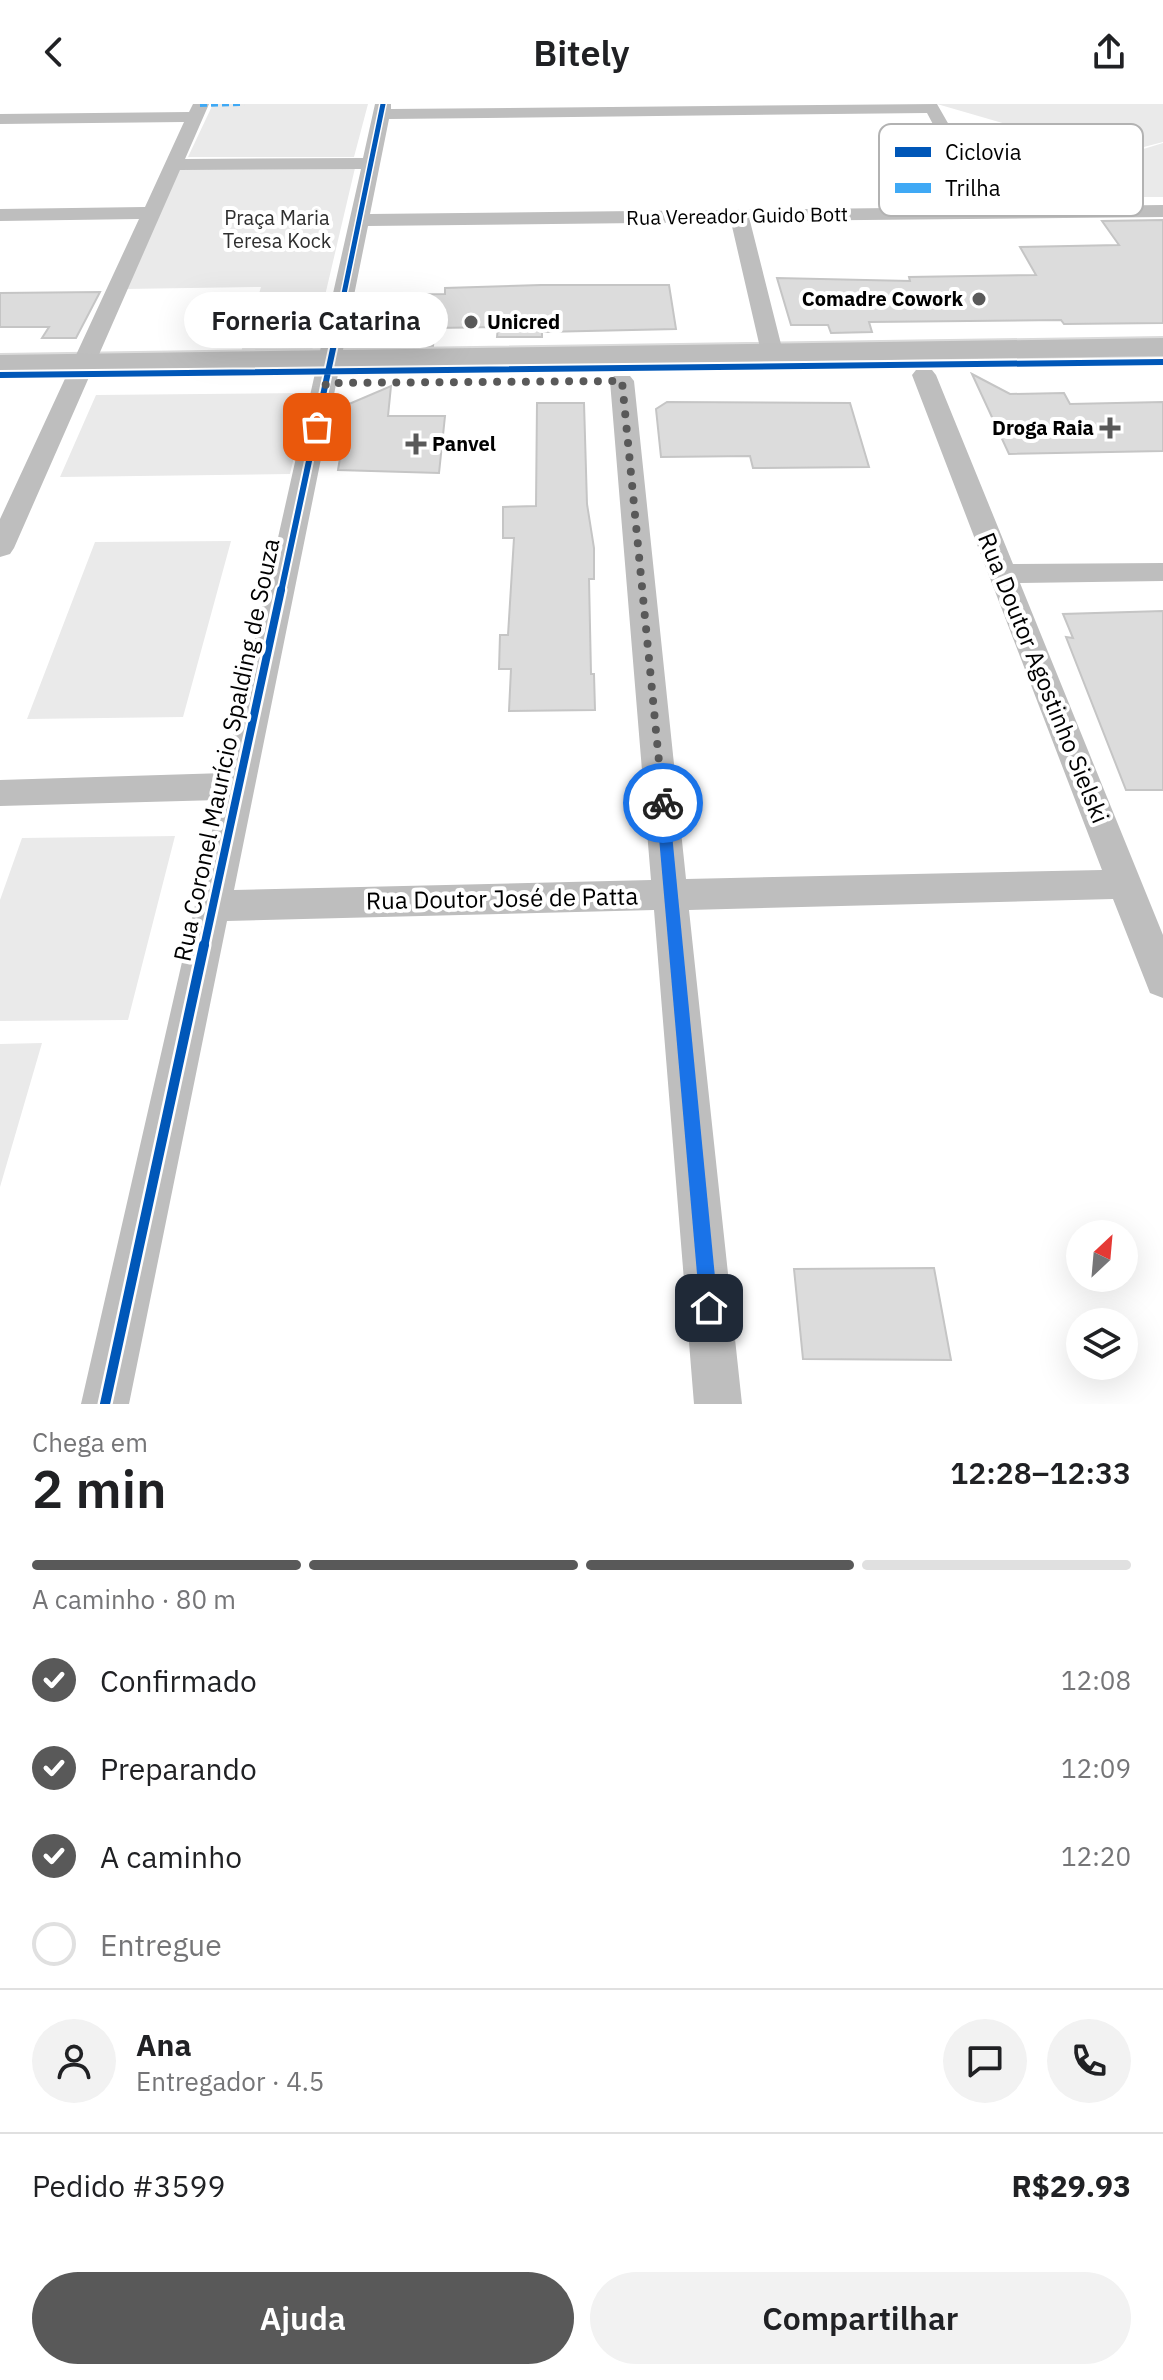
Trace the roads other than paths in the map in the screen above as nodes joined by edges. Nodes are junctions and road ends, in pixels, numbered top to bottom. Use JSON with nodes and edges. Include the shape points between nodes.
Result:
{"nodes":[{"id":1,"x":382,"y":109,"type":"edge"},
{"id":2,"x":198,"y":111,"type":"edge"},
{"id":3,"x":0,"y":119,"type":"edge"},
{"id":4,"x":942,"y":124,"type":"edge"},
{"id":5,"x":371,"y":163,"type":"junction"},
{"id":6,"x":173,"y":165,"type":"junction"},
{"id":7,"x":1143,"y":211,"type":"edge"},
{"id":8,"x":1163,"y":211,"type":"edge"},
{"id":9,"x":151,"y":213,"type":"junction"},
{"id":10,"x":879,"y":214,"type":"edge"},
{"id":11,"x":0,"y":215,"type":"edge"},
{"id":12,"x":739,"y":216,"type":"junction"},
{"id":13,"x":359,"y":220,"type":"junction"},
{"id":14,"x":1163,"y":347,"type":"edge"},
{"id":15,"x":772,"y":352,"type":"junction"},
{"id":16,"x":0,"y":364,"type":"edge"},
{"id":17,"x":329,"y":371,"type":"junction"},
{"id":18,"x":1163,"y":371,"type":"edge"},
{"id":19,"x":78,"y":373,"type":"junction"},
{"id":20,"x":924,"y":375,"type":"junction"},
{"id":21,"x":622,"y":381,"type":"junction"},
{"id":22,"x":0,"y":384,"type":"edge"},
{"id":23,"x":0,"y":548,"type":"edge"},
{"id":24,"x":1163,"y":572,"type":"edge"},
{"id":25,"x":1002,"y":574,"type":"junction"},
{"id":26,"x":240,"y":786,"type":"junction"},
{"id":27,"x":0,"y":793,"type":"edge"},
{"id":28,"x":1125,"y":884,"type":"junction"},
{"id":29,"x":671,"y":895,"type":"junction"},
{"id":30,"x":214,"y":906,"type":"junction"},
{"id":31,"x":1163,"y":981,"type":"edge"},
{"id":32,"x":105,"y":1404,"type":"edge"},
{"id":33,"x":718,"y":1404,"type":"edge"}],
"edges":[{"from":1,"to":4,"type":"street","via":[[933,108]]},
{"from":1,"to":5,"type":"street","name":"Rua Coronel Maurício Spalding de Souza"},
{"from":2,"to":3,"type":"street"},
{"from":2,"to":6,"type":"street"},
{"from":5,"to":6,"type":"street"},
{"from":5,"to":13,"type":"street","name":"Rua Coronel Maurício Spalding de Souza"},
{"from":6,"to":9,"type":"street"},
{"from":7,"to":8,"type":"street","name":"Rua Vereador Guido Bott"},
{"from":9,"to":11,"type":"street"},
{"from":9,"to":19,"type":"street"},
{"from":10,"to":12,"type":"street","name":"Rua Vereador Guido Bott"},
{"from":12,"to":13,"type":"street","name":"Rua Vereador Guido Bott"},
{"from":12,"to":15,"type":"street"},
{"from":13,"to":17,"type":"street","name":"Rua Coronel Maurício Spalding de Souza"},
{"from":14,"to":15,"type":"main road"},
{"from":15,"to":17,"type":"main road"},
{"from":16,"to":19,"type":"main road"},
{"from":17,"to":19,"type":"main road"},
{"from":17,"to":21,"type":"main road"},
{"from":17,"to":26,"type":"street","name":"Rua Coronel Maurício Spalding de Souza"},
{"from":18,"to":20,"type":"main road"},
{"from":19,"to":22,"type":"main road"},
{"from":19,"to":23,"type":"street"},
{"from":20,"to":21,"type":"main road"},
{"from":20,"to":25,"type":"street","name":"Rua Doutor Agostinho Sielski"},
{"from":21,"to":29,"type":"street"},
{"from":24,"to":25,"type":"street"},
{"from":25,"to":28,"type":"street","name":"Rua Doutor Agostinho Sielski"},
{"from":26,"to":27,"type":"street"},
{"from":26,"to":30,"type":"street","name":"Rua Coronel Maurício Spalding de Souza"},
{"from":28,"to":29,"type":"street","name":"Rua Doutor José de Patta"},
{"from":28,"to":31,"type":"street","name":"Rua Doutor Agostinho Sielski"},
{"from":29,"to":30,"type":"street","name":"Rua Doutor José de Patta"},
{"from":29,"to":33,"type":"street"},
{"from":30,"to":32,"type":"street","name":"Rua Coronel Maurício Spalding de Souza"}]}
